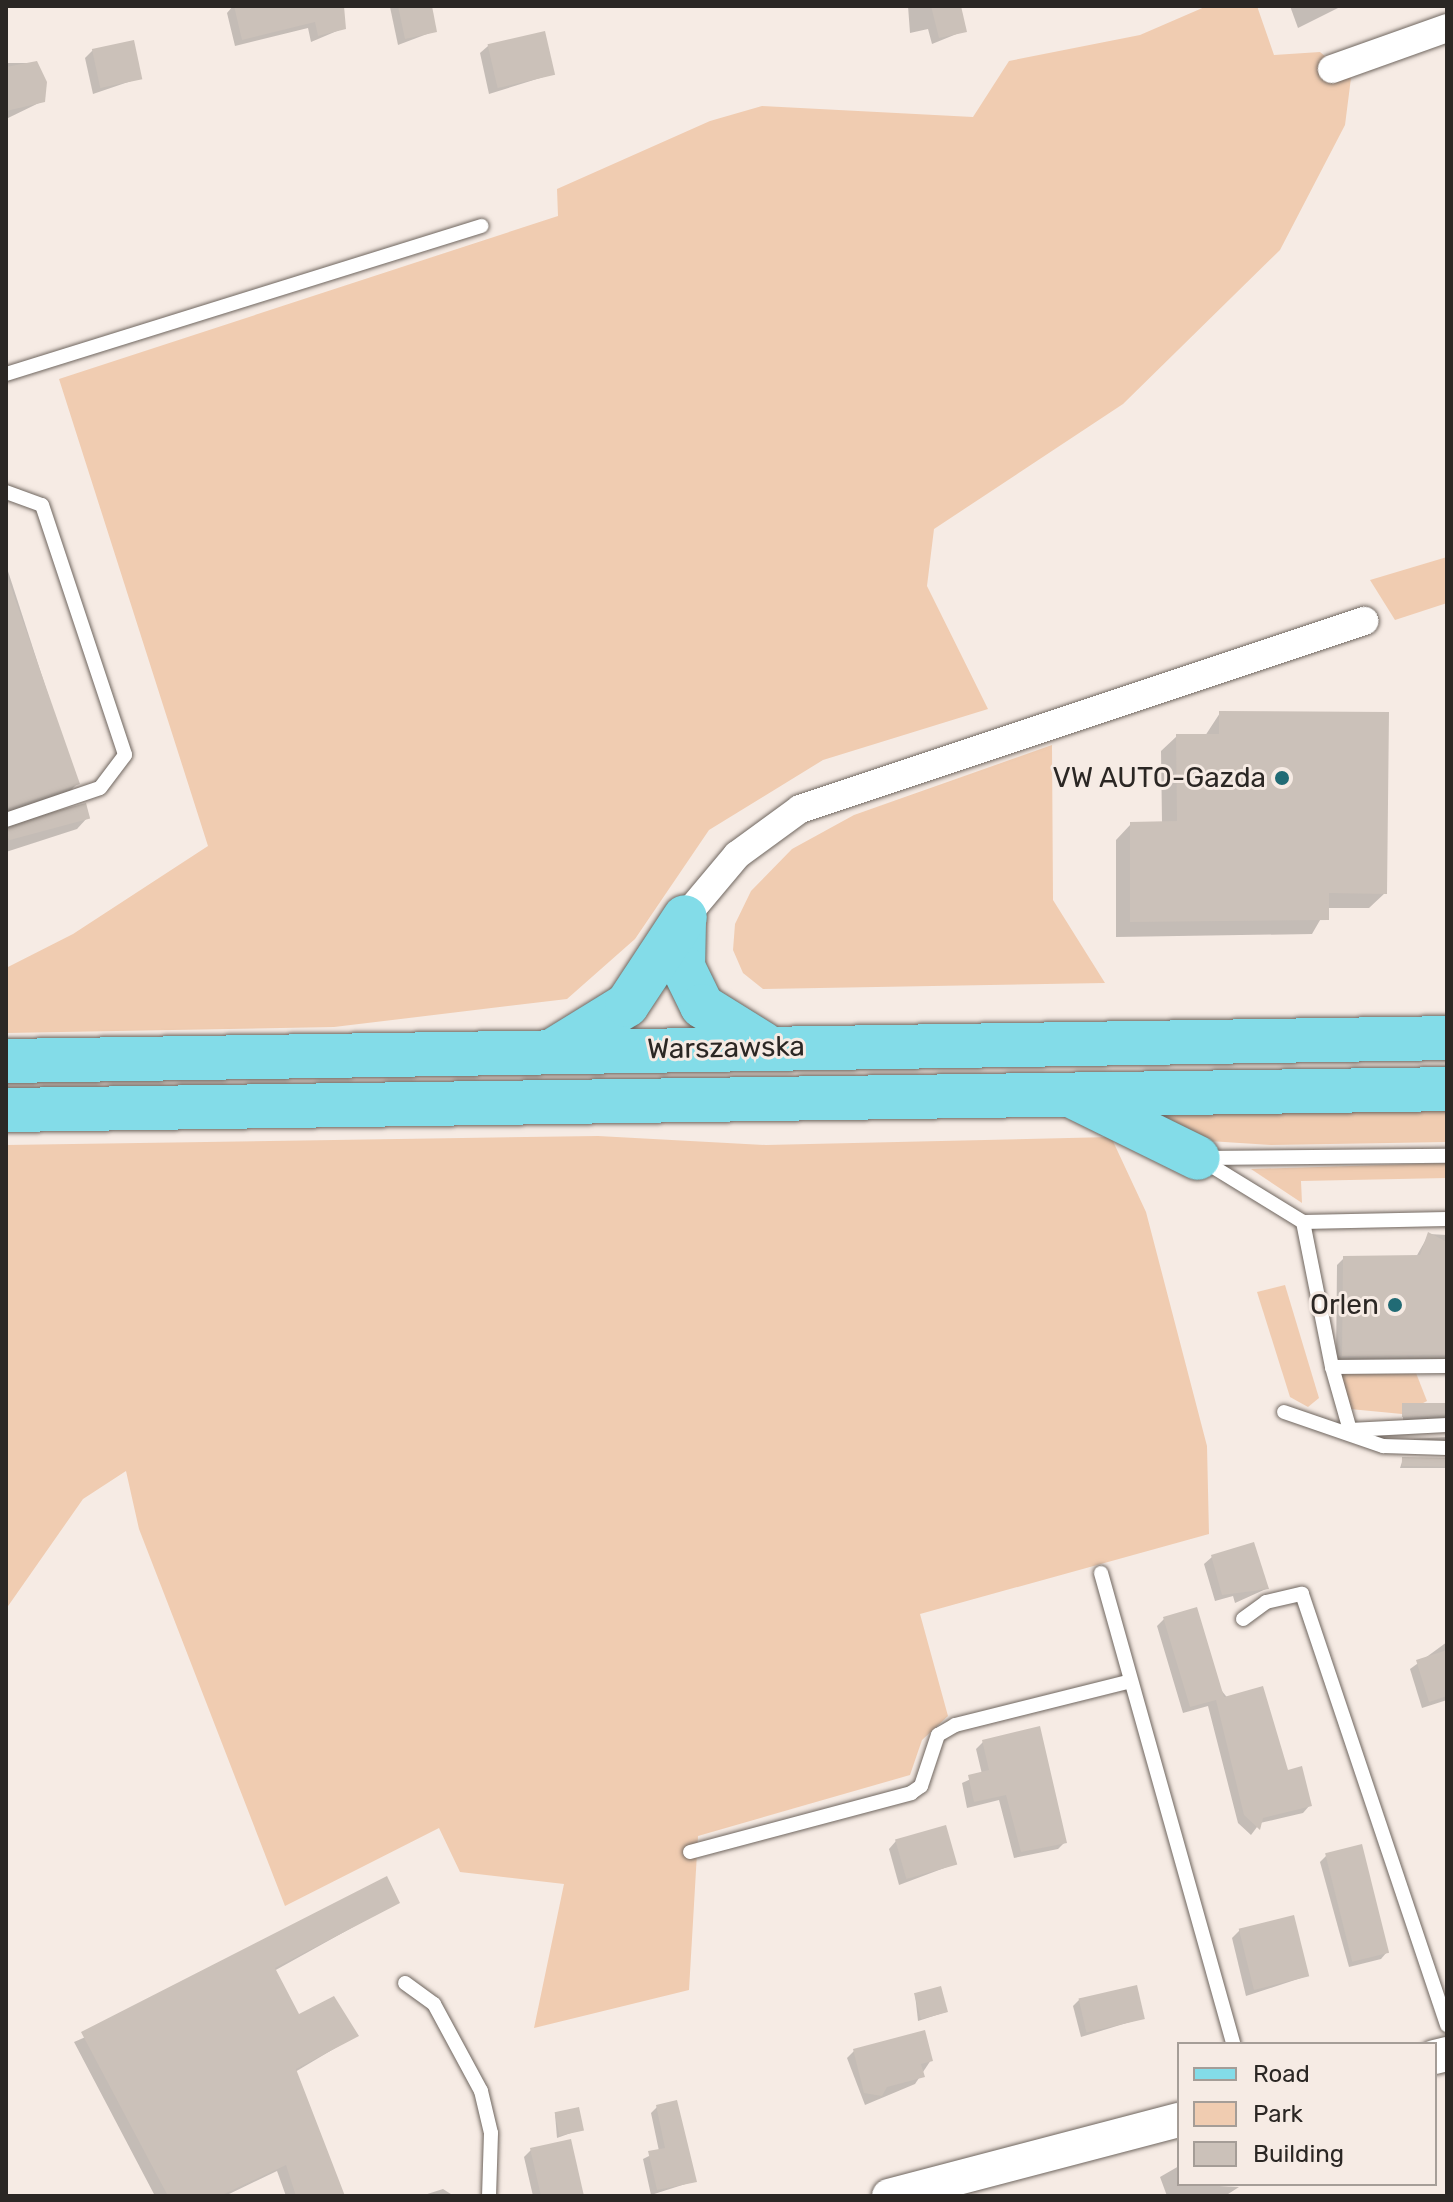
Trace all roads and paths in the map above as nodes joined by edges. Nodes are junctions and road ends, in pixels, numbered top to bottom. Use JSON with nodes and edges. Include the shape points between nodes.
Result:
{"nodes":[{"id":1,"x":1447,"y":28,"type":"edge"},
{"id":2,"x":1332,"y":69,"type":"dead end"},
{"id":3,"x":481,"y":226,"type":"dead end"},
{"id":4,"x":6,"y":374,"type":"edge"},
{"id":5,"x":6,"y":492,"type":"edge"},
{"id":6,"x":1364,"y":621,"type":"dead end"},
{"id":7,"x":6,"y":820,"type":"edge"},
{"id":8,"x":685,"y":917,"type":"junction"},
{"id":9,"x":1447,"y":1038,"type":"edge"},
{"id":10,"x":790,"y":1046,"type":"junction"},
{"id":11,"x":547,"y":1051,"type":"junction"},
{"id":12,"x":6,"y":1061,"type":"edge"},
{"id":13,"x":1055,"y":1089,"type":"junction"},
{"id":14,"x":1447,"y":1089,"type":"edge"},
{"id":15,"x":6,"y":1110,"type":"edge"},
{"id":16,"x":1447,"y":1156,"type":"edge"},
{"id":17,"x":1198,"y":1158,"type":"junction"},
{"id":18,"x":1447,"y":1219,"type":"edge"},
{"id":19,"x":1303,"y":1222,"type":"junction"},
{"id":20,"x":1447,"y":1366,"type":"edge"},
{"id":21,"x":1332,"y":1367,"type":"junction"},
{"id":22,"x":1284,"y":1412,"type":"dead end"},
{"id":23,"x":1447,"y":1425,"type":"edge"},
{"id":24,"x":1350,"y":1430,"type":"junction"},
{"id":25,"x":1447,"y":1448,"type":"edge"},
{"id":26,"x":1101,"y":1573,"type":"dead end"},
{"id":27,"x":1243,"y":1619,"type":"dead end"},
{"id":28,"x":1131,"y":1681,"type":"junction"},
{"id":29,"x":690,"y":1852,"type":"dead end"},
{"id":30,"x":405,"y":1983,"type":"dead end"},
{"id":31,"x":1447,"y":2025,"type":"edge"},
{"id":32,"x":1232,"y":2042,"type":"edge"},
{"id":33,"x":1177,"y":2121,"type":"edge"},
{"id":34,"x":489,"y":2196,"type":"edge"},
{"id":35,"x":889,"y":2196,"type":"edge"}],
"edges":[{"from":1,"to":2,"type":"street"},
{"from":3,"to":4,"type":"lane"},
{"from":5,"to":7,"type":"lane","via":[[42,505],[125,755],[100,788]]},
{"from":6,"to":8,"type":"street","via":[[829,796],[757,838]]},
{"from":8,"to":10,"type":"main road","via":[[683,967],[702,1006],[741,1037]]},
{"from":8,"to":11,"type":"main road","via":[[627,1005],[589,1033]]},
{"from":9,"to":10,"type":"main road","name":"Warszawska"},
{"from":10,"to":11,"type":"main road","name":"Warszawska"},
{"from":11,"to":12,"type":"main road","name":"Warszawska"},
{"from":13,"to":14,"type":"main road","name":"Warszawska"},
{"from":13,"to":15,"type":"main road","name":"Warszawska"},
{"from":13,"to":17,"type":"main road"},
{"from":16,"to":17,"type":"lane"},
{"from":17,"to":19,"type":"lane"},
{"from":18,"to":19,"type":"lane"},
{"from":19,"to":21,"type":"lane"},
{"from":20,"to":21,"type":"lane"},
{"from":21,"to":24,"type":"lane"},
{"from":22,"to":24,"type":"lane"},
{"from":23,"to":24,"type":"lane"},
{"from":24,"to":25,"type":"lane","via":[[1383,1446]]},
{"from":26,"to":28,"type":"lane"},
{"from":27,"to":31,"type":"lane","via":[[1266,1602],[1302,1594]]},
{"from":28,"to":29,"type":"lane","via":[[955,1725],[938,1735],[921,1786],[911,1793]]},
{"from":28,"to":32,"type":"lane"},
{"from":30,"to":34,"type":"lane","via":[[434,2004],[481,2091],[491,2133]]},
{"from":33,"to":35,"type":"street"}]}
